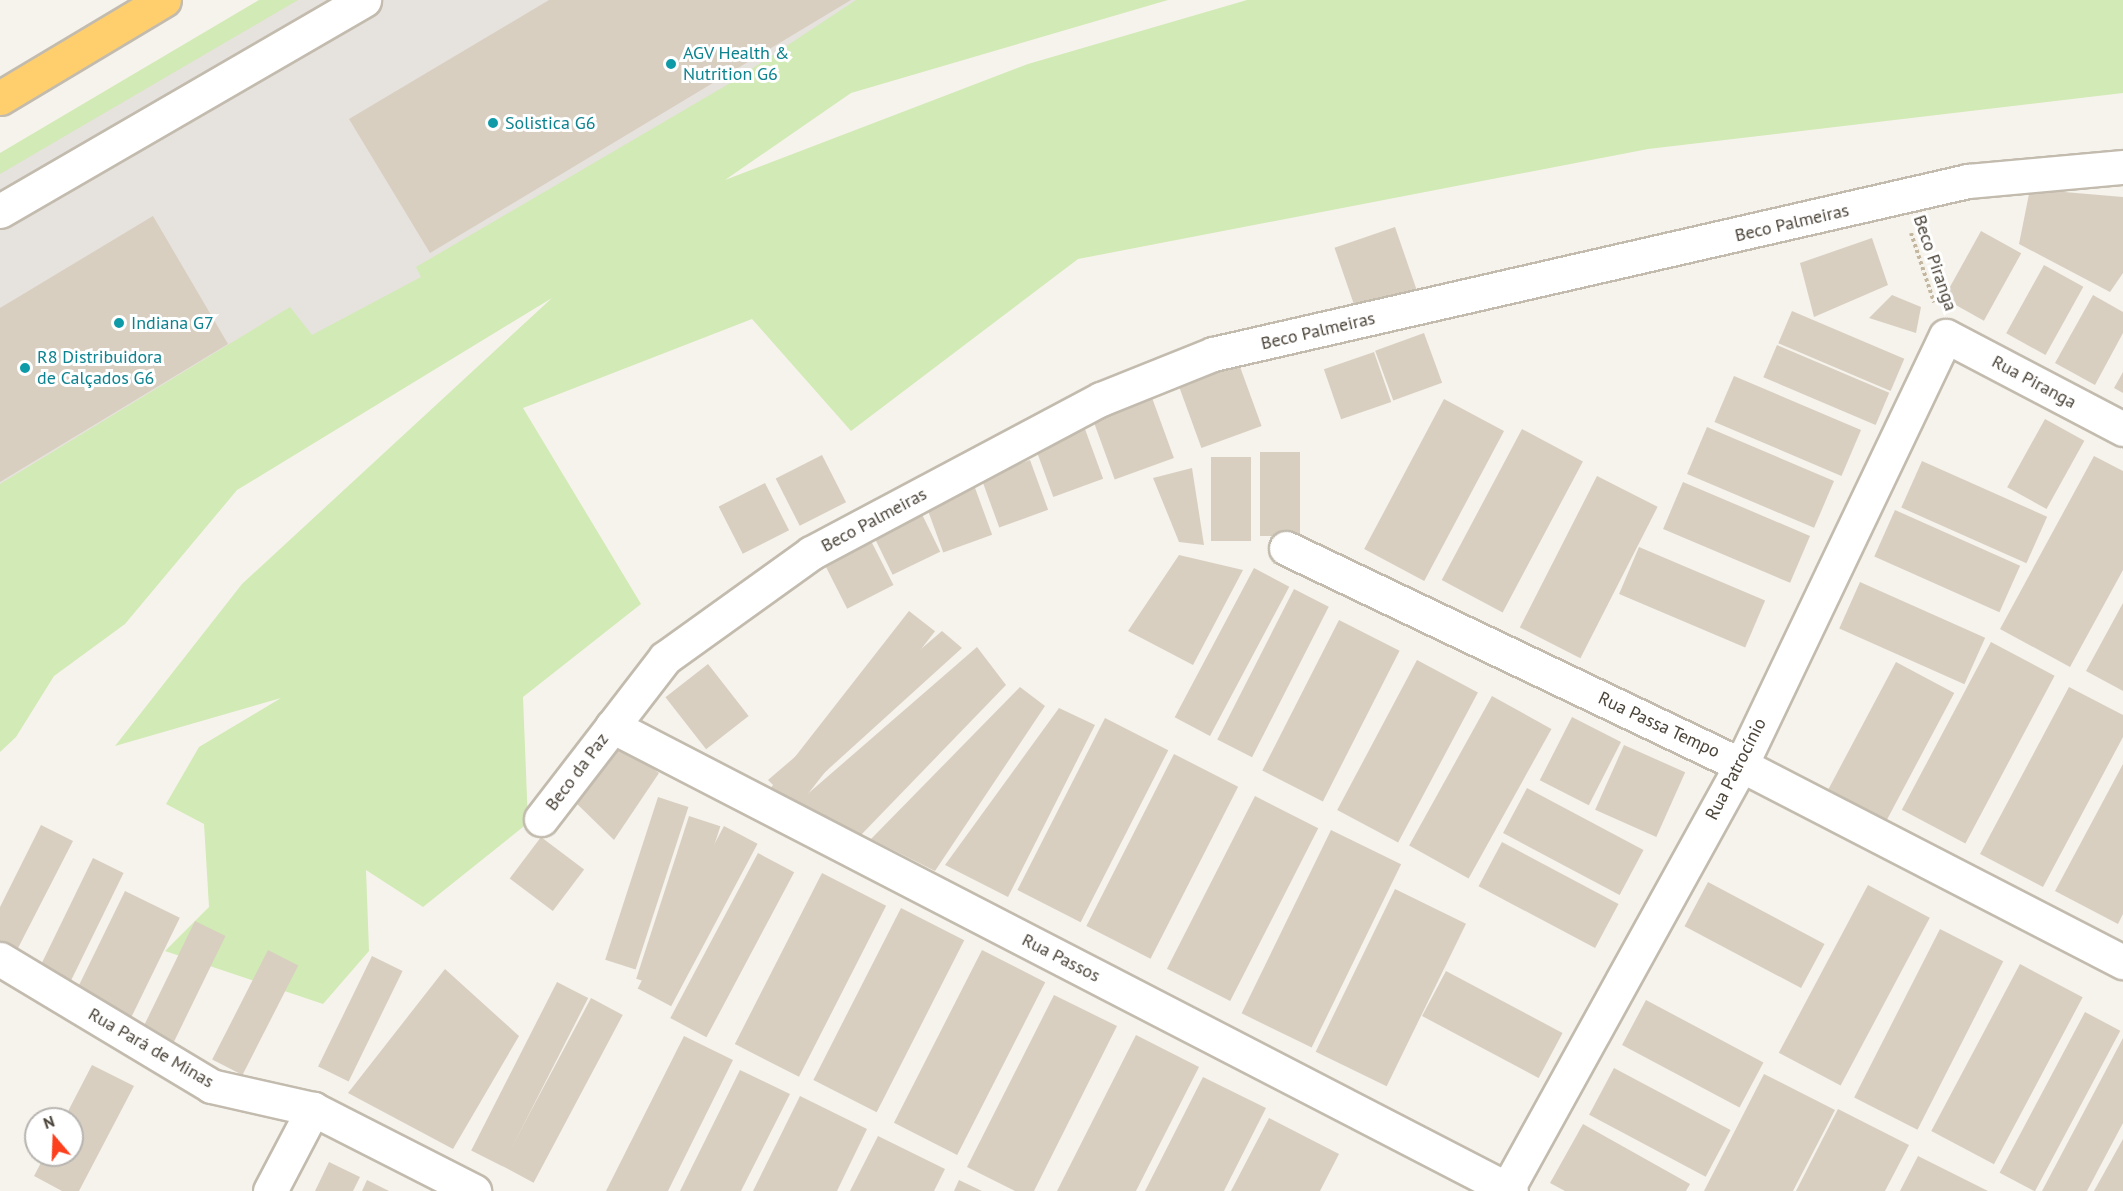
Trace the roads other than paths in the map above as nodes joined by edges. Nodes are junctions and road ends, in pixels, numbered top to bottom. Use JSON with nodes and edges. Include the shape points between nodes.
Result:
{"nodes":[{"id":1,"x":165,"y":0,"type":"edge"},
{"id":2,"x":364,"y":0,"type":"edge"},
{"id":3,"x":0,"y":98,"type":"edge"},
{"id":4,"x":2123,"y":167,"type":"edge"},
{"id":5,"x":0,"y":211,"type":"edge"},
{"id":6,"x":1946,"y":336,"type":"joint"},
{"id":7,"x":2123,"y":429,"type":"edge"},
{"id":8,"x":1286,"y":548,"type":"dead end"},
{"id":9,"x":612,"y":726,"type":"junction"},
{"id":10,"x":1741,"y":765,"type":"junction"},
{"id":11,"x":541,"y":819,"type":"dead end"},
{"id":12,"x":0,"y":959,"type":"edge"},
{"id":13,"x":2123,"y":962,"type":"edge"},
{"id":14,"x":313,"y":1109,"type":"junction"},
{"id":15,"x":1508,"y":1190,"type":"edge"},
{"id":16,"x":270,"y":1191,"type":"edge"},
{"id":17,"x":474,"y":1191,"type":"edge"}],
"edges":[{"from":1,"to":3,"type":"highway"},
{"from":2,"to":5,"type":"street"},
{"from":4,"to":9,"type":"street","name":"Beco Palmeiras","via":[[1968,182],[1213,354],[1101,399],[811,553],[665,658]]},
{"from":6,"to":7,"type":"street","name":"Rua Piranga"},
{"from":6,"to":10,"type":"street","name":"Rua Patrocínio"},
{"from":8,"to":10,"type":"street","name":"Rua Passa Tempo"},
{"from":9,"to":11,"type":"street","name":"Beco da Paz"},
{"from":9,"to":15,"type":"street","name":"Rua Passos"},
{"from":10,"to":13,"type":"street","name":"Rua Passa Tempo"},
{"from":10,"to":15,"type":"street","name":"Rua Patrocínio"},
{"from":12,"to":14,"type":"street","name":"Rua Pará de Minas","via":[[211,1086]]},
{"from":14,"to":16,"type":"street"},
{"from":14,"to":17,"type":"street","name":"Rua Pará de Minas"}]}
